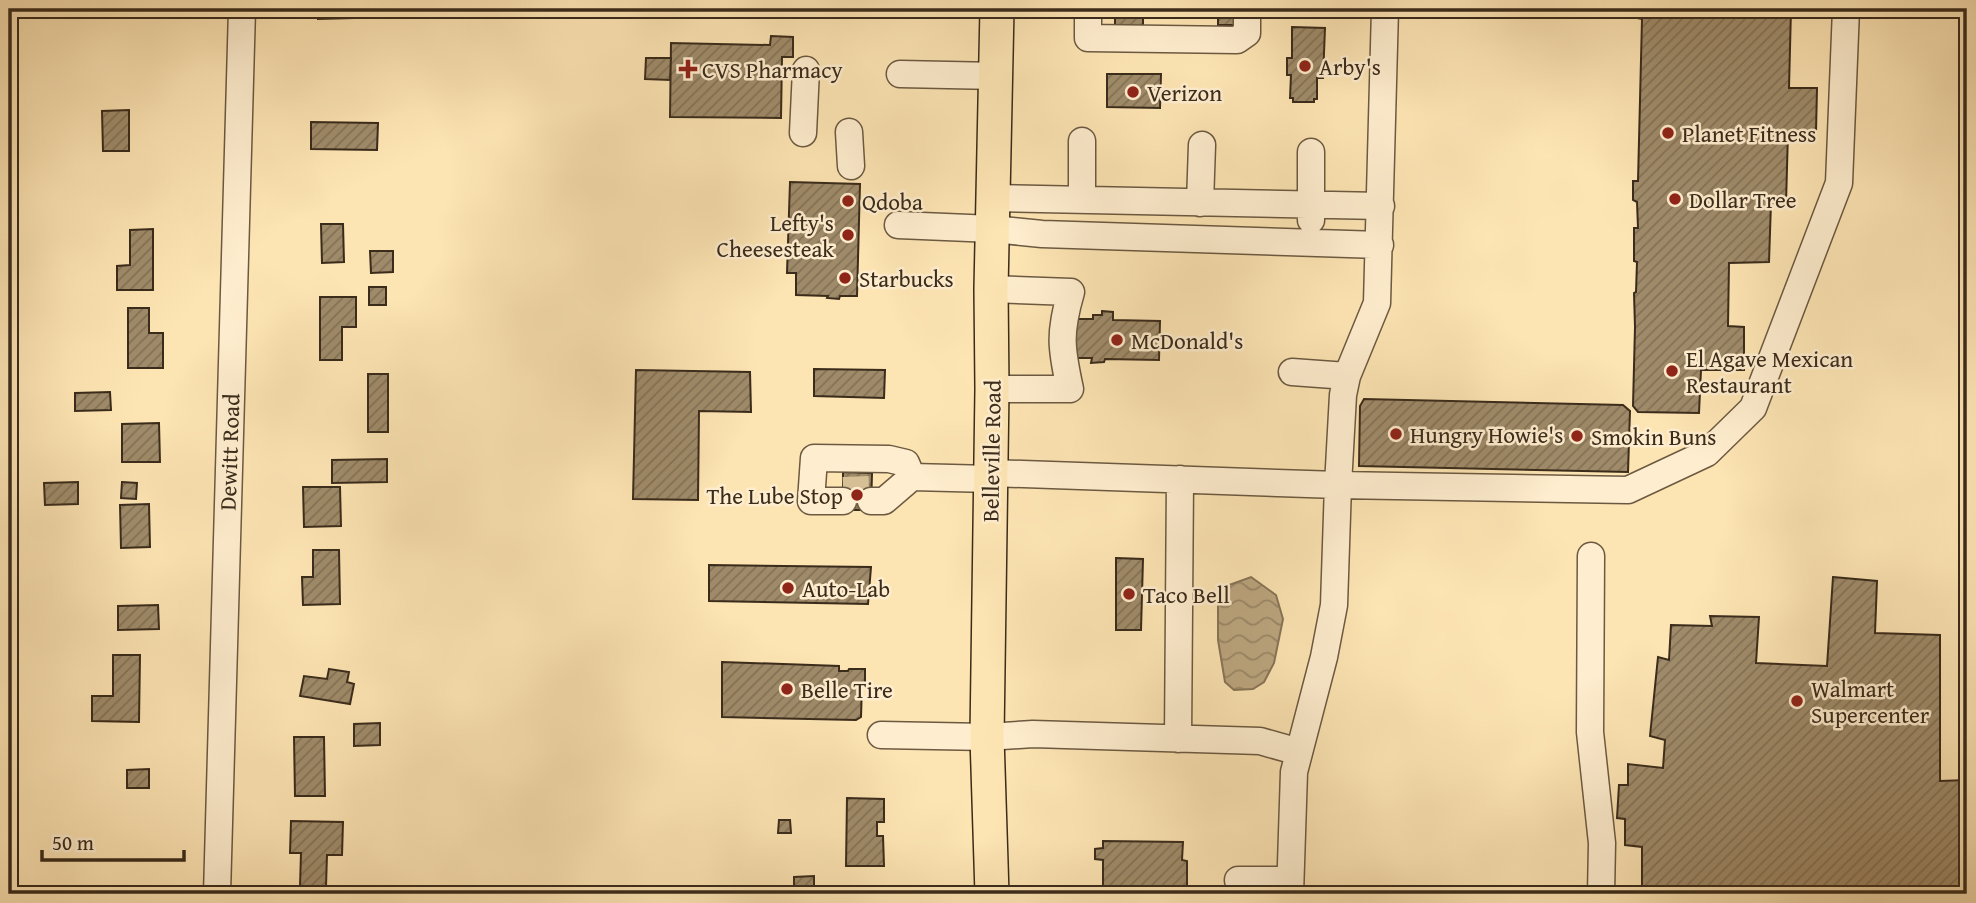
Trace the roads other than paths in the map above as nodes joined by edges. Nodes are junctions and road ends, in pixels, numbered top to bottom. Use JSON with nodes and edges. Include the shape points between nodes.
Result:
{"nodes":[{"id":1,"x":242,"y":9,"type":"edge"},
{"id":2,"x":998,"y":9,"type":"edge"},
{"id":3,"x":1088,"y":9,"type":"edge"},
{"id":4,"x":1247,"y":9,"type":"edge"},
{"id":5,"x":1385,"y":9,"type":"edge"},
{"id":6,"x":1846,"y":9,"type":"edge"},
{"id":7,"x":806,"y":71,"type":"dead end"},
{"id":8,"x":900,"y":74,"type":"dead end"},
{"id":9,"x":997,"y":76,"type":"junction"},
{"id":10,"x":849,"y":132,"type":"dead end"},
{"id":11,"x":803,"y":133,"type":"dead end"},
{"id":12,"x":1082,"y":141,"type":"dead end"},
{"id":13,"x":1202,"y":145,"type":"dead end"},
{"id":14,"x":1311,"y":152,"type":"dead end"},
{"id":15,"x":851,"y":166,"type":"dead end"},
{"id":16,"x":1082,"y":200,"type":"junction"},
{"id":17,"x":1206,"y":203,"type":"junction"},
{"id":18,"x":1311,"y":205,"type":"junction"},
{"id":19,"x":1381,"y":206,"type":"junction"},
{"id":20,"x":993,"y":214,"type":"junction"},
{"id":21,"x":898,"y":225,"type":"dead end"},
{"id":22,"x":1212,"y":239,"type":"junction"},
{"id":23,"x":1311,"y":243,"type":"junction"},
{"id":24,"x":1380,"y":245,"type":"junction"},
{"id":25,"x":991,"y":289,"type":"junction"},
{"id":26,"x":1292,"y":372,"type":"dead end"},
{"id":27,"x":1347,"y":376,"type":"junction"},
{"id":28,"x":992,"y":389,"type":"junction"},
{"id":29,"x":991,"y":476,"type":"junction"},
{"id":30,"x":1180,"y":479,"type":"junction"},
{"id":31,"x":1338,"y":485,"type":"junction"},
{"id":32,"x":843,"y":496,"type":"tunnel mouth"},
{"id":33,"x":1591,"y":556,"type":"dead end"},
{"id":34,"x":881,"y":736,"type":"dead end"},
{"id":35,"x":987,"y":737,"type":"junction"},
{"id":36,"x":1178,"y":740,"type":"junction"},
{"id":37,"x":1299,"y":752,"type":"junction"},
{"id":38,"x":1238,"y":880,"type":"dead end"},
{"id":39,"x":1290,"y":887,"type":"edge"},
{"id":40,"x":217,"y":894,"type":"edge"},
{"id":41,"x":992,"y":894,"type":"edge"},
{"id":42,"x":1601,"y":894,"type":"edge"}],
"edges":[{"from":1,"to":40,"type":"street","name":"Dewitt Road"},
{"from":2,"to":9,"type":"main road","name":"Belleville Road"},
{"from":3,"to":4,"type":"street","via":[[1088,38],[1237,40],[1247,33]]},
{"from":5,"to":19,"type":"street"},
{"from":6,"to":31,"type":"street","via":[[1839,183],[1753,408],[1707,453],[1628,490]]},
{"from":7,"to":11,"type":"street"},
{"from":8,"to":9,"type":"street"},
{"from":9,"to":20,"type":"main road","name":"Belleville Road"},
{"from":10,"to":15,"type":"street"},
{"from":12,"to":16,"type":"street"},
{"from":13,"to":17,"type":"street"},
{"from":14,"to":18,"type":"street"},
{"from":16,"to":17,"type":"street"},
{"from":16,"to":20,"type":"street"},
{"from":17,"to":18,"type":"street"},
{"from":17,"to":22,"type":"street"},
{"from":18,"to":19,"type":"street"},
{"from":18,"to":23,"type":"street"},
{"from":19,"to":24,"type":"street"},
{"from":20,"to":21,"type":"street"},
{"from":20,"to":22,"type":"street","via":[[1042,234]]},
{"from":20,"to":25,"type":"main road","name":"Belleville Road"},
{"from":22,"to":23,"type":"street"},
{"from":23,"to":24,"type":"street"},
{"from":24,"to":27,"type":"street","via":[[1377,303]]},
{"from":25,"to":28,"type":"main road","name":"Belleville Road"},
{"from":25,"to":28,"type":"street","via":[[1071,292],[1062,343],[1070,389]]},
{"from":26,"to":27,"type":"street"},
{"from":27,"to":31,"type":"street"},
{"from":28,"to":29,"type":"main road","name":"Belleville Road"},
{"from":29,"to":30,"type":"street"},
{"from":29,"to":32,"type":"street","via":[[887,490],[906,463],[814,458],[811,501]]},
{"from":29,"to":35,"type":"main road","name":"Belleville Road"},
{"from":30,"to":31,"type":"street"},
{"from":30,"to":36,"type":"street"},
{"from":31,"to":37,"type":"street","via":[[1334,605]]},
{"from":33,"to":42,"type":"street","via":[[1590,732],[1602,843]]},
{"from":34,"to":35,"type":"street"},
{"from":35,"to":36,"type":"street","via":[[1033,734]]},
{"from":35,"to":41,"type":"main road","name":"Belleville Road"},
{"from":36,"to":37,"type":"street","via":[[1260,741]]},
{"from":37,"to":39,"type":"street","via":[[1294,772]]},
{"from":38,"to":39,"type":"street"}]}
